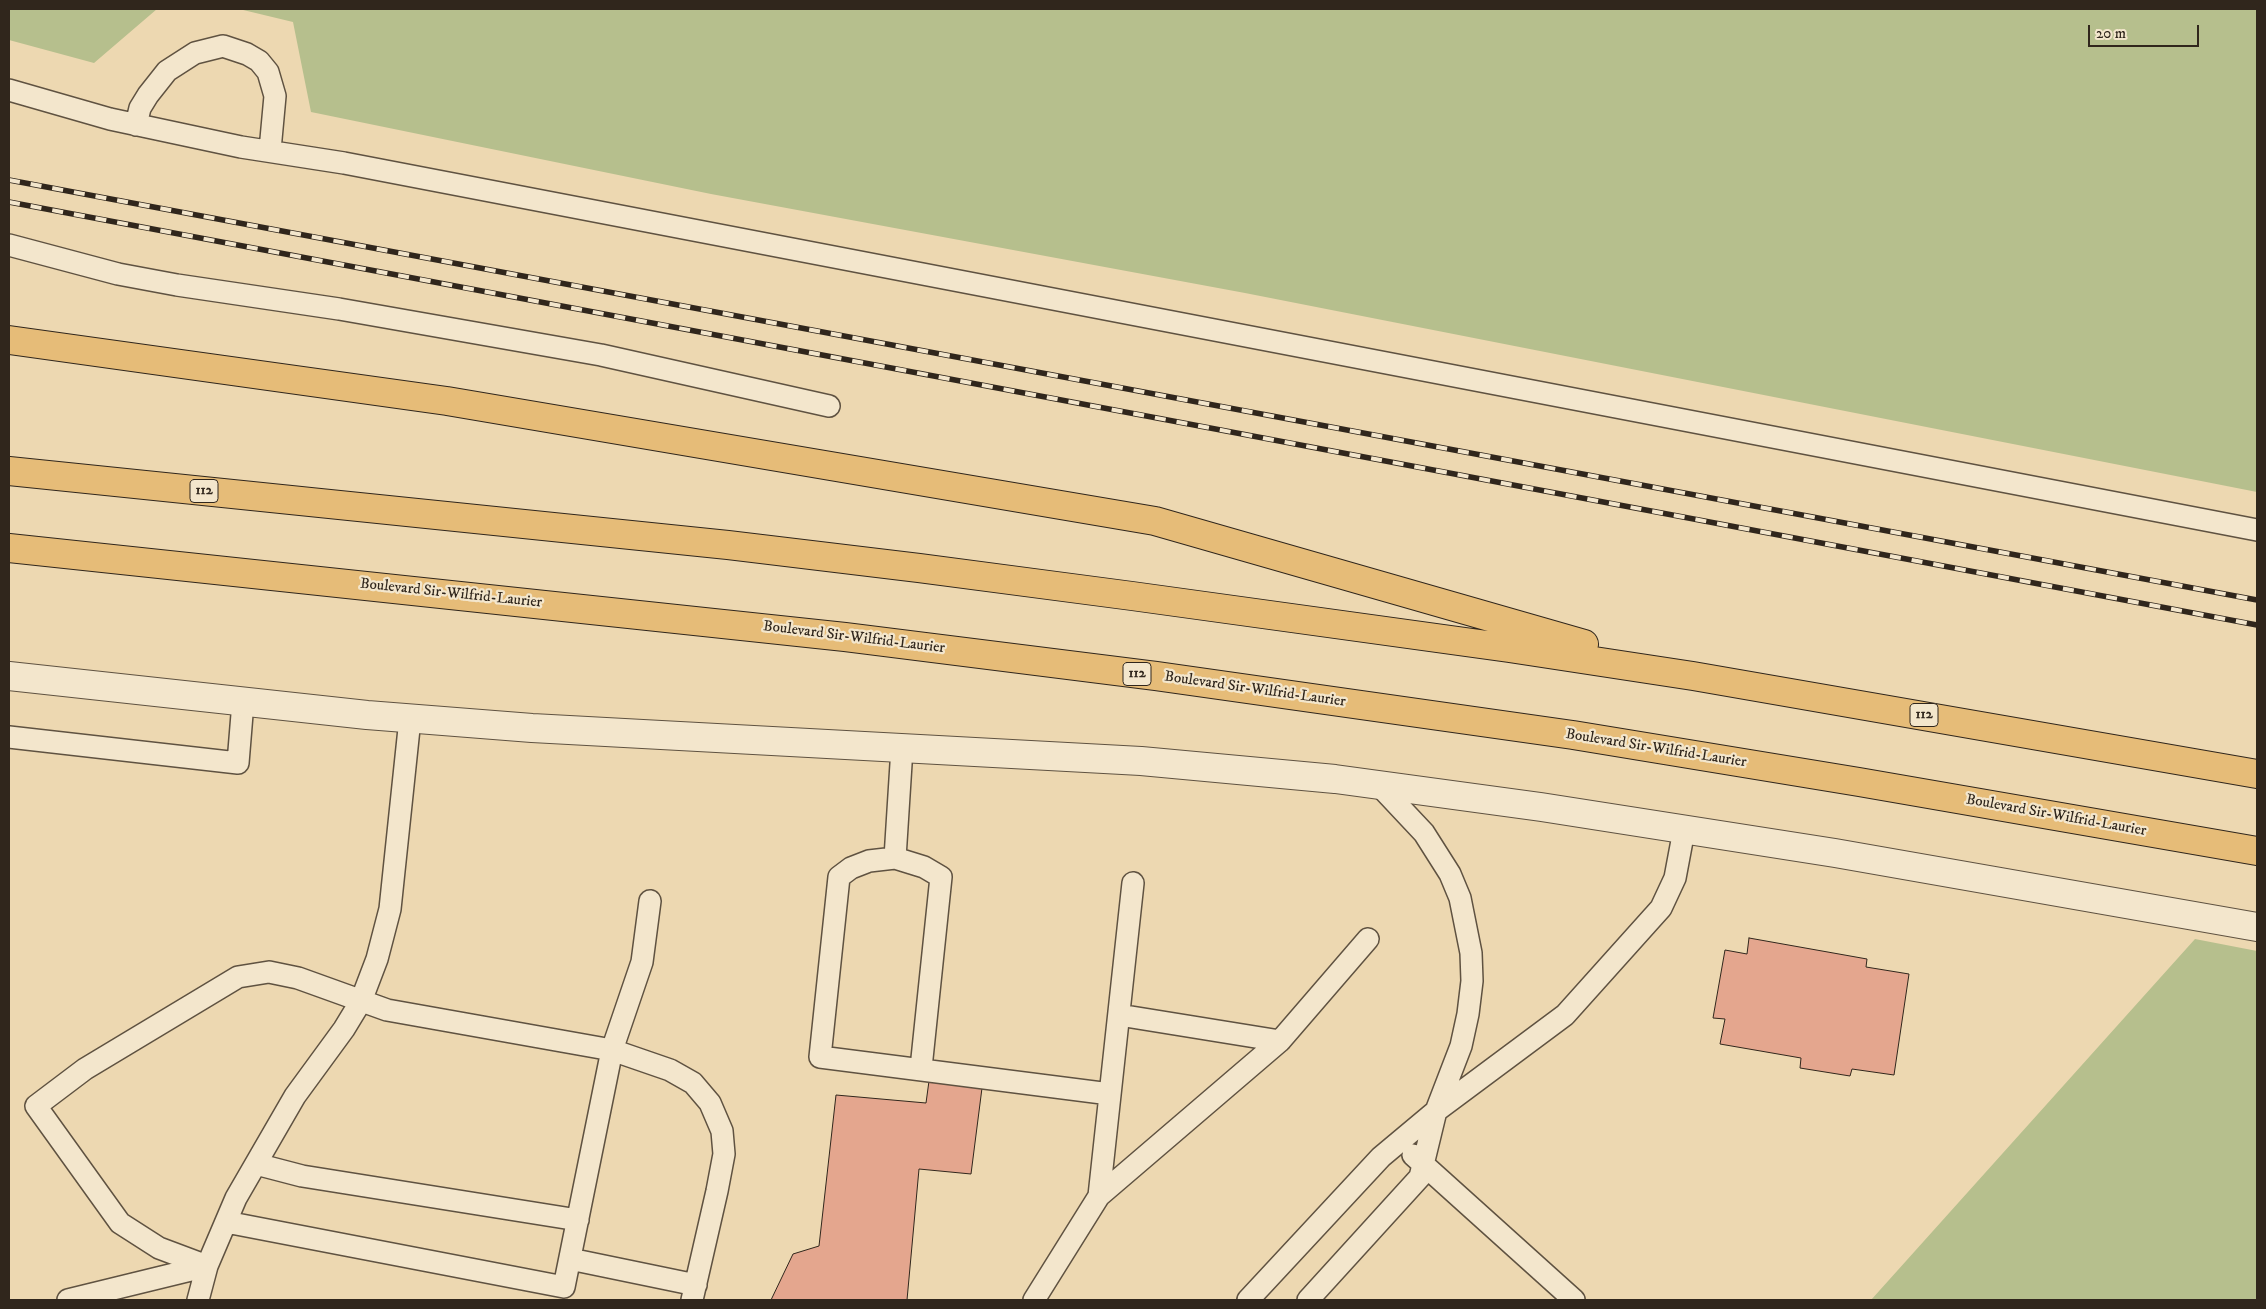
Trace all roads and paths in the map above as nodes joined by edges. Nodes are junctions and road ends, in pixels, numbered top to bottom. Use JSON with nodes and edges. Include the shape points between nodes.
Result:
{"nodes":[{"id":1,"x":9,"y":90,"type":"edge"},
{"id":2,"x":136,"y":125,"type":"junction"},
{"id":3,"x":270,"y":150,"type":"junction"},
{"id":4,"x":9,"y":245,"type":"edge"},
{"id":5,"x":9,"y":340,"type":"edge"},
{"id":6,"x":829,"y":406,"type":"dead end"},
{"id":7,"x":9,"y":471,"type":"edge"},
{"id":8,"x":2257,"y":530,"type":"edge"},
{"id":9,"x":9,"y":548,"type":"edge"},
{"id":10,"x":9,"y":676,"type":"edge"},
{"id":11,"x":1693,"y":676,"type":"junction"},
{"id":12,"x":244,"y":702,"type":"junction"},
{"id":13,"x":410,"y":718,"type":"junction"},
{"id":14,"x":9,"y":737,"type":"edge"},
{"id":15,"x":902,"y":748,"type":"junction"},
{"id":16,"x":2257,"y":774,"type":"edge"},
{"id":17,"x":1378,"y":784,"type":"junction"},
{"id":18,"x":1684,"y":830,"type":"junction"},
{"id":19,"x":2257,"y":851,"type":"edge"},
{"id":20,"x":895,"y":858,"type":"junction"},
{"id":21,"x":1132,"y":883,"type":"dead end"},
{"id":22,"x":650,"y":901,"type":"dead end"},
{"id":23,"x":2257,"y":927,"type":"edge"},
{"id":24,"x":1368,"y":939,"type":"dead end"},
{"id":25,"x":361,"y":1001,"type":"junction"},
{"id":26,"x":1119,"y":1015,"type":"junction"},
{"id":27,"x":1280,"y":1041,"type":"junction"},
{"id":28,"x":612,"y":1050,"type":"junction"},
{"id":29,"x":921,"y":1068,"type":"junction"},
{"id":30,"x":1110,"y":1094,"type":"junction"},
{"id":31,"x":1436,"y":1111,"type":"junction"},
{"id":32,"x":1398,"y":1142,"type":"junction"},
{"id":33,"x":256,"y":1164,"type":"junction"},
{"id":34,"x":1423,"y":1164,"type":"junction"},
{"id":35,"x":1099,"y":1196,"type":"junction"},
{"id":36,"x":578,"y":1220,"type":"junction"},
{"id":37,"x":226,"y":1222,"type":"junction"},
{"id":38,"x":570,"y":1259,"type":"junction"},
{"id":39,"x":207,"y":1266,"type":"junction"},
{"id":40,"x":694,"y":1292,"type":"edge"},
{"id":41,"x":563,"y":1294,"type":"edge"},
{"id":42,"x":1037,"y":1297,"type":"edge"},
{"id":43,"x":204,"y":1298,"type":"edge"},
{"id":44,"x":68,"y":1300,"type":"edge"},
{"id":45,"x":1248,"y":1300,"type":"edge"},
{"id":46,"x":1308,"y":1300,"type":"edge"},
{"id":47,"x":1574,"y":1300,"type":"edge"}],
"edges":[{"from":1,"to":2,"type":"lane"},
{"from":2,"to":3,"type":"lane"},
{"from":2,"to":3,"type":"lane","via":[[140,108],[167,72],[195,52],[223,46],[247,54],[268,72],[275,96]]},
{"from":3,"to":8,"type":"lane"},
{"from":4,"to":6,"type":"lane","via":[[118,274],[601,355]]},
{"from":5,"to":11,"type":"highway","via":[[447,401],[1156,521]]},
{"from":7,"to":11,"type":"highway","number":"112","via":[[545,525],[919,568]]},
{"from":9,"to":19,"type":"highway","name":"Boulevard Sir-Wilfrid-Laurier","number":"112","via":[[826,634],[1146,675],[1592,738]]},
{"from":10,"to":12,"type":"street"},
{"from":11,"to":16,"type":"highway","number":"112"},
{"from":12,"to":13,"type":"street"},
{"from":12,"to":14,"type":"lane","via":[[238,763]]},
{"from":13,"to":15,"type":"street","via":[[532,728]]},
{"from":13,"to":25,"type":"lane","via":[[390,909],[377,959]]},
{"from":15,"to":17,"type":"street","via":[[1188,764]]},
{"from":15,"to":20,"type":"lane"},
{"from":17,"to":18,"type":"street"},
{"from":17,"to":31,"type":"lane","via":[[1424,833],[1437,852],[1460,898],[1467,925],[1472,981],[1468,1014],[1462,1046]]},
{"from":18,"to":23,"type":"street","via":[[1854,856]]},
{"from":18,"to":31,"type":"lane","via":[[1669,894],[1649,922],[1564,1015]]},
{"from":20,"to":29,"type":"lane","via":[[941,876]]},
{"from":20,"to":29,"type":"lane","via":[[869,861],[839,877],[820,1057]]},
{"from":21,"to":26,"type":"lane"},
{"from":22,"to":28,"type":"lane","via":[[642,962]]},
{"from":24,"to":27,"type":"lane"},
{"from":25,"to":28,"type":"lane","via":[[411,1015]]},
{"from":25,"to":33,"type":"lane","via":[[295,1096]]},
{"from":25,"to":39,"type":"lane","via":[[298,978],[269,972],[238,977],[85,1069],[36,1106],[120,1223],[159,1248]]},
{"from":26,"to":27,"type":"lane"},
{"from":26,"to":30,"type":"lane"},
{"from":27,"to":35,"type":"lane"},
{"from":28,"to":36,"type":"lane"},
{"from":28,"to":40,"type":"lane","via":[[670,1070],[694,1083],[710,1103],[722,1131],[724,1154]]},
{"from":29,"to":30,"type":"lane"},
{"from":30,"to":35,"type":"lane"},
{"from":31,"to":32,"type":"lane"},
{"from":31,"to":34,"type":"lane"},
{"from":32,"to":34,"type":"lane"},
{"from":32,"to":45,"type":"lane"},
{"from":33,"to":36,"type":"lane","via":[[302,1176]]},
{"from":33,"to":37,"type":"lane"},
{"from":34,"to":46,"type":"lane","via":[[1420,1177]]},
{"from":34,"to":47,"type":"lane"},
{"from":35,"to":42,"type":"lane"},
{"from":36,"to":38,"type":"lane"},
{"from":37,"to":39,"type":"lane"},
{"from":37,"to":41,"type":"lane"},
{"from":38,"to":40,"type":"lane"},
{"from":38,"to":41,"type":"lane"},
{"from":39,"to":43,"type":"lane"},
{"from":39,"to":44,"type":"lane"}]}
